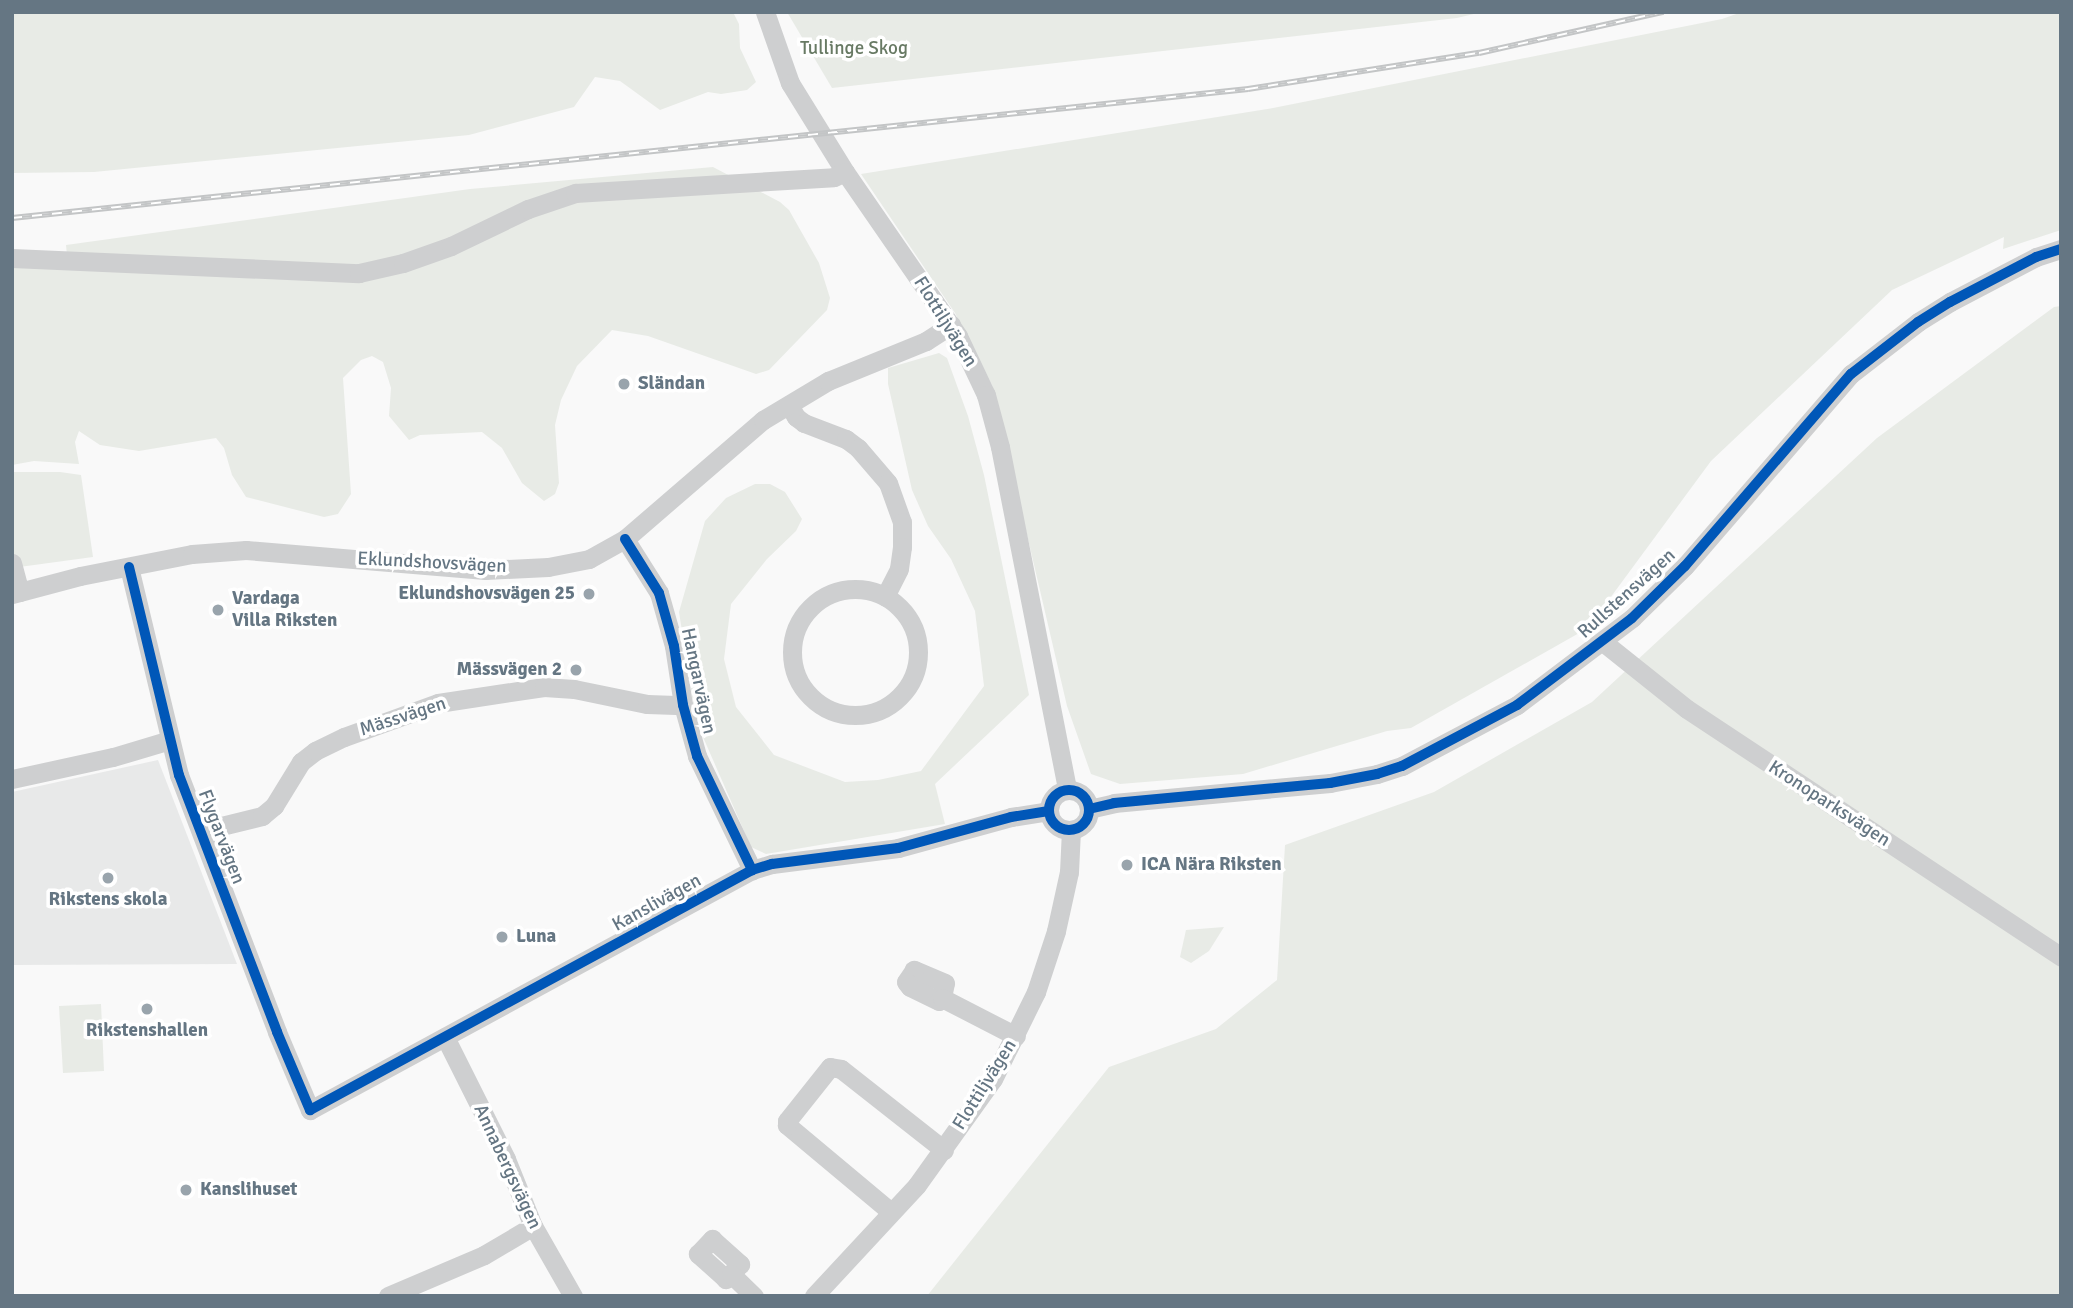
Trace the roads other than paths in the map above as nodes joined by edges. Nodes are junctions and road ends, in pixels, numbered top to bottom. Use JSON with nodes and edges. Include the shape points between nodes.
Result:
{"nodes":[{"id":1,"x":765,"y":12,"type":"edge"},
{"id":2,"x":845,"y":172,"type":"junction"},
{"id":3,"x":2061,"y":249,"type":"edge"},
{"id":4,"x":12,"y":258,"type":"edge"},
{"id":5,"x":951,"y":325,"type":"junction"},
{"id":6,"x":789,"y":405,"type":"junction"},
{"id":7,"x":625,"y":540,"type":"junction"},
{"id":8,"x":12,"y":563,"type":"edge"},
{"id":9,"x":129,"y":567,"type":"junction"},
{"id":10,"x":16,"y":593,"type":"edge"},
{"id":11,"x":885,"y":597,"type":"junction"},
{"id":12,"x":1603,"y":642,"type":"junction"},
{"id":13,"x":683,"y":705,"type":"junction"},
{"id":14,"x":170,"y":740,"type":"junction"},
{"id":15,"x":12,"y":779,"type":"edge"},
{"id":16,"x":1067,"y":790,"type":"junction"},
{"id":17,"x":1089,"y":809,"type":"junction"},
{"id":18,"x":1049,"y":811,"type":"junction"},
{"id":19,"x":1071,"y":830,"type":"junction"},
{"id":20,"x":201,"y":831,"type":"junction"},
{"id":21,"x":752,"y":870,"type":"junction"},
{"id":22,"x":2061,"y":957,"type":"edge"},
{"id":23,"x":942,"y":998,"type":"dead end"},
{"id":24,"x":1016,"y":1036,"type":"junction"},
{"id":25,"x":445,"y":1037,"type":"junction"},
{"id":26,"x":310,"y":1110,"type":"joint"},
{"id":27,"x":944,"y":1150,"type":"junction"},
{"id":28,"x":891,"y":1212,"type":"junction"},
{"id":29,"x":533,"y":1226,"type":"junction"},
{"id":30,"x":731,"y":1274,"type":"dead end"},
{"id":31,"x":427,"y":1288,"type":"edge"},
{"id":32,"x":388,"y":1296,"type":"edge"},
{"id":33,"x":573,"y":1296,"type":"edge"},
{"id":34,"x":754,"y":1296,"type":"edge"},
{"id":35,"x":814,"y":1296,"type":"edge"}],
"edges":[{"from":1,"to":2,"type":"street","name":"Flottiljvägen","via":[[790,82]]},
{"from":2,"to":4,"type":"street","via":[[828,177],[575,193],[528,209],[451,246],[359,273]]},
{"from":2,"to":5,"type":"street","name":"Flottiljvägen"},
{"from":3,"to":12,"type":"street","name":"Rullstensvägen","via":[[2036,257],[1950,302],[1851,374],[1685,566]]},
{"from":5,"to":6,"type":"street","name":"Eklundshovsvägen"},
{"from":5,"to":16,"type":"street","name":"Flottiljvägen","via":[[986,395],[1000,447]]},
{"from":6,"to":7,"type":"street","name":"Eklundshovsvägen","via":[[763,420]]},
{"from":6,"to":11,"type":"street","via":[[804,423],[858,448],[888,483],[902,522],[902,547],[899,569]]},
{"from":7,"to":9,"type":"street","name":"Eklundshovsvägen","via":[[589,559],[548,567],[485,570],[246,550],[192,554]]},
{"from":7,"to":13,"type":"street","name":"Hangarvägen","via":[[665,607]]},
{"from":8,"to":10,"type":"street"},
{"from":9,"to":10,"type":"street","name":"Eklundshovsvägen"},
{"from":9,"to":14,"type":"street","name":"Flygarvägen"},
{"from":11,"to":11,"type":"street","via":[[901,607],[915,630],[919,645],[912,681],[900,696],[869,714],[850,715],[823,705],[803,687],[791,659],[803,617],[824,595],[846,589],[864,589]]},
{"from":12,"to":17,"type":"street","name":"Rullstensvägen","via":[[1517,705],[1402,766],[1330,783]]},
{"from":12,"to":22,"type":"street","name":"Kronoparksvägen","via":[[1686,709]]},
{"from":13,"to":20,"type":"street","name":"Mässvägen","via":[[647,704],[544,687],[438,704],[315,751],[301,762],[274,806],[262,816]]},
{"from":13,"to":21,"type":"street","name":"Hangarvägen","via":[[697,756]]},
{"from":14,"to":15,"type":"street"},
{"from":14,"to":20,"type":"street","name":"Flygarvägen"},
{"from":16,"to":17,"type":"street","via":[[1080,794]]},
{"from":16,"to":18,"type":"street","via":[[1052,798]]},
{"from":17,"to":19,"type":"street","via":[[1083,824]]},
{"from":18,"to":19,"type":"street","via":[[1057,825]]},
{"from":18,"to":21,"type":"street","name":"Kanslivägen","via":[[898,848]]},
{"from":19,"to":24,"type":"street","name":"Flottiljvägen","via":[[1069,872],[1056,931]]},
{"from":20,"to":26,"type":"street","name":"Flygarvägen"},
{"from":21,"to":25,"type":"street","name":"Kanslivägen"},
{"from":23,"to":24,"type":"street"},
{"from":24,"to":27,"type":"street","name":"Flottiljvägen","via":[[993,1079]]},
{"from":25,"to":26,"type":"street","name":"Kanslivägen"},
{"from":25,"to":29,"type":"street","name":"Annabergsvägen","via":[[506,1159]]},
{"from":27,"to":28,"type":"street","name":"Flottiljvägen"},
{"from":27,"to":28,"type":"street","via":[[841,1069],[830,1067],[787,1125]]},
{"from":28,"to":35,"type":"street","name":"Flottiljvägen"},
{"from":29,"to":31,"type":"street"},
{"from":29,"to":33,"type":"street","name":"Annabergsvägen"},
{"from":30,"to":34,"type":"street"},
{"from":31,"to":32,"type":"street"}]}
